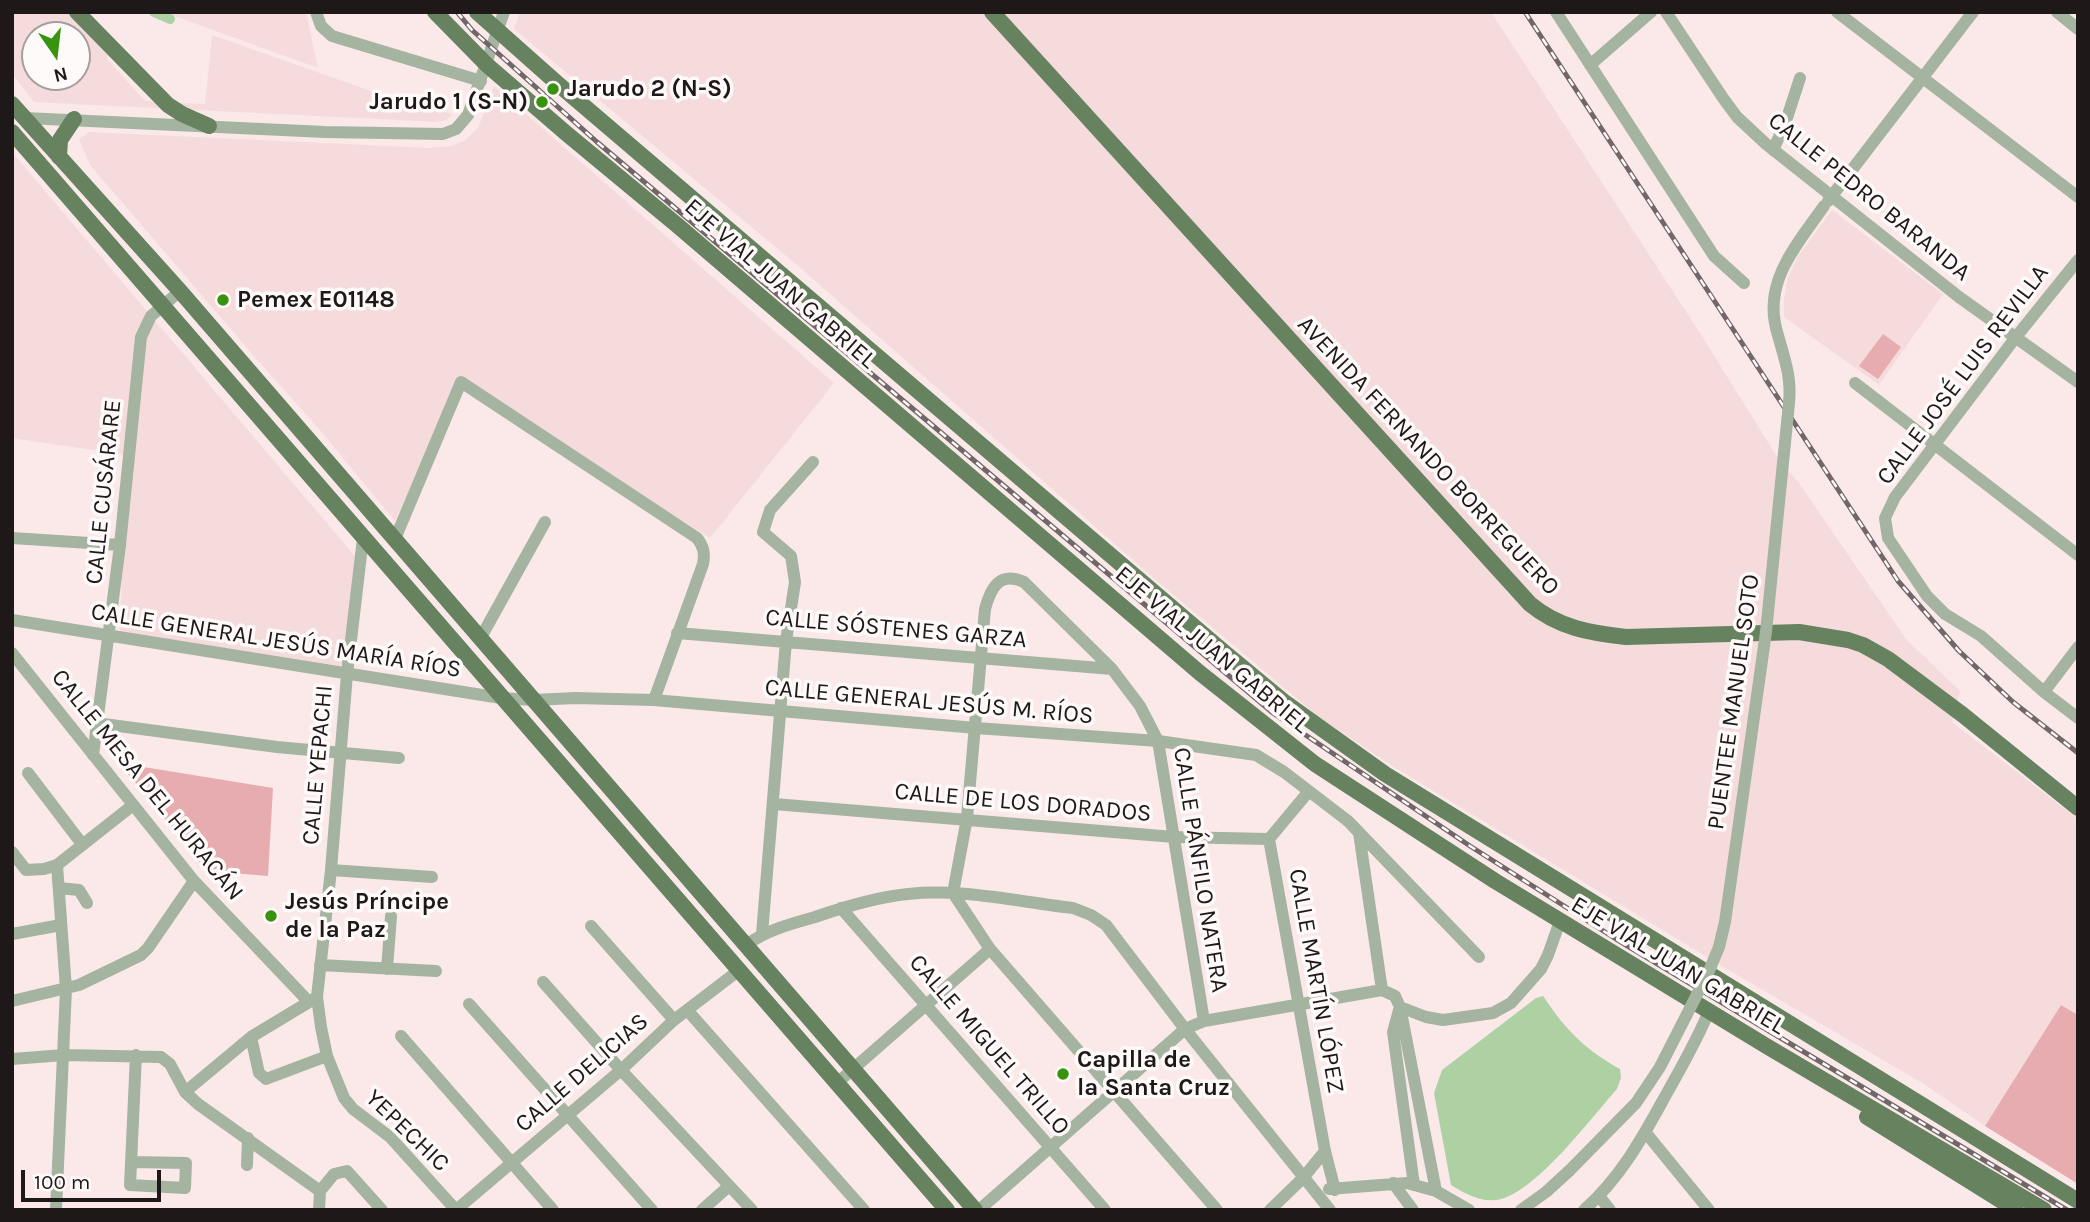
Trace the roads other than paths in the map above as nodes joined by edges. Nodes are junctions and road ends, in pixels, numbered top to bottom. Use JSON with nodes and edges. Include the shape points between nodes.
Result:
{"nodes":[{"id":1,"x":77,"y":12,"type":"edge"},
{"id":2,"x":435,"y":12,"type":"edge"},
{"id":3,"x":477,"y":12,"type":"edge"},
{"id":4,"x":504,"y":12,"type":"edge"},
{"id":5,"x":992,"y":12,"type":"edge"},
{"id":6,"x":1556,"y":12,"type":"edge"},
{"id":7,"x":1651,"y":12,"type":"edge"},
{"id":8,"x":1666,"y":12,"type":"edge"},
{"id":9,"x":1837,"y":12,"type":"edge"},
{"id":10,"x":1973,"y":12,"type":"edge"},
{"id":11,"x":2057,"y":12,"type":"edge"},
{"id":12,"x":318,"y":13,"type":"edge"},
{"id":13,"x":2078,"y":29,"type":"edge"},
{"id":14,"x":497,"y":32,"type":"junction"},
{"id":15,"x":487,"y":65,"type":"junction"},
{"id":16,"x":1590,"y":65,"type":"junction"},
{"id":17,"x":1800,"y":78,"type":"dead end"},
{"id":18,"x":1922,"y":78,"type":"junction"},
{"id":19,"x":481,"y":81,"type":"junction"},
{"id":20,"x":12,"y":104,"type":"edge"},
{"id":21,"x":18,"y":118,"type":"edge"},
{"id":22,"x":75,"y":119,"type":"junction"},
{"id":23,"x":209,"y":125,"type":"junction"},
{"id":24,"x":12,"y":132,"type":"edge"},
{"id":25,"x":1773,"y":149,"type":"junction"},
{"id":26,"x":59,"y":157,"type":"junction"},
{"id":27,"x":1832,"y":195,"type":"junction"},
{"id":28,"x":2078,"y":197,"type":"edge"},
{"id":29,"x":2078,"y":260,"type":"edge"},
{"id":30,"x":1744,"y":283,"type":"dead end"},
{"id":31,"x":180,"y":291,"type":"junction"},
{"id":32,"x":163,"y":306,"type":"junction"},
{"id":33,"x":2016,"y":337,"type":"junction"},
{"id":34,"x":2078,"y":382,"type":"edge"},
{"id":35,"x":1855,"y":383,"type":"dead end"},
{"id":36,"x":1934,"y":446,"type":"junction"},
{"id":37,"x":813,"y":462,"type":"dead end"},
{"id":38,"x":545,"y":522,"type":"dead end"},
{"id":39,"x":12,"y":538,"type":"edge"},
{"id":40,"x":363,"y":538,"type":"junction"},
{"id":41,"x":395,"y":539,"type":"junction"},
{"id":42,"x":120,"y":545,"type":"junction"},
{"id":43,"x":2078,"y":555,"type":"edge"},
{"id":44,"x":12,"y":620,"type":"edge"},
{"id":45,"x":677,"y":633,"type":"junction"},
{"id":46,"x":108,"y":637,"type":"junction"},
{"id":47,"x":480,"y":639,"type":"junction"},
{"id":48,"x":786,"y":641,"type":"junction"},
{"id":49,"x":2078,"y":647,"type":"edge"},
{"id":50,"x":12,"y":653,"type":"edge"},
{"id":51,"x":980,"y":658,"type":"junction"},
{"id":52,"x":1112,"y":668,"type":"junction"},
{"id":53,"x":347,"y":674,"type":"junction"},
{"id":54,"x":2044,"y":692,"type":"junction"},
{"id":55,"x":501,"y":698,"type":"junction"},
{"id":56,"x":534,"y":700,"type":"junction"},
{"id":57,"x":654,"y":700,"type":"junction"},
{"id":58,"x":781,"y":711,"type":"junction"},
{"id":59,"x":2078,"y":718,"type":"edge"},
{"id":60,"x":96,"y":723,"type":"junction"},
{"id":61,"x":976,"y":729,"type":"junction"},
{"id":62,"x":1158,"y":741,"type":"junction"},
{"id":63,"x":340,"y":753,"type":"junction"},
{"id":64,"x":93,"y":755,"type":"junction"},
{"id":65,"x":399,"y":758,"type":"dead end"},
{"id":66,"x":28,"y":774,"type":"dead end"},
{"id":67,"x":1309,"y":792,"type":"junction"},
{"id":68,"x":133,"y":804,"type":"junction"},
{"id":69,"x":774,"y":804,"type":"junction"},
{"id":70,"x":2078,"y":808,"type":"edge"},
{"id":71,"x":967,"y":818,"type":"junction"},
{"id":72,"x":1359,"y":833,"type":"junction"},
{"id":73,"x":1174,"y":837,"type":"junction"},
{"id":74,"x":1269,"y":839,"type":"junction"},
{"id":75,"x":82,"y":844,"type":"junction"},
{"id":76,"x":12,"y":852,"type":"edge"},
{"id":77,"x":57,"y":865,"type":"junction"},
{"id":78,"x":12,"y":870,"type":"edge"},
{"id":79,"x":26,"y":870,"type":"junction"},
{"id":80,"x":331,"y":870,"type":"junction"},
{"id":81,"x":432,"y":877,"type":"dead end"},
{"id":82,"x":194,"y":881,"type":"junction"},
{"id":83,"x":59,"y":888,"type":"junction"},
{"id":84,"x":953,"y":893,"type":"junction"},
{"id":85,"x":87,"y":903,"type":"dead end"},
{"id":86,"x":841,"y":908,"type":"junction"},
{"id":87,"x":391,"y":916,"type":"dead end"},
{"id":88,"x":1560,"y":920,"type":"junction"},
{"id":89,"x":61,"y":925,"type":"junction"},
{"id":90,"x":592,"y":926,"type":"dead end"},
{"id":91,"x":12,"y":934,"type":"edge"},
{"id":92,"x":762,"y":934,"type":"junction"},
{"id":93,"x":746,"y":945,"type":"junction"},
{"id":94,"x":990,"y":949,"type":"junction"},
{"id":95,"x":1479,"y":957,"type":"dead end"},
{"id":96,"x":320,"y":965,"type":"junction"},
{"id":97,"x":387,"y":969,"type":"junction"},
{"id":98,"x":436,"y":971,"type":"dead end"},
{"id":99,"x":738,"y":971,"type":"junction"},
{"id":100,"x":543,"y":982,"type":"dead end"},
{"id":101,"x":66,"y":989,"type":"junction"},
{"id":102,"x":1382,"y":990,"type":"junction"},
{"id":103,"x":313,"y":999,"type":"junction"},
{"id":104,"x":12,"y":1001,"type":"edge"},
{"id":105,"x":469,"y":1004,"type":"dead end"},
{"id":106,"x":926,"y":1004,"type":"junction"},
{"id":107,"x":1300,"y":1004,"type":"junction"},
{"id":108,"x":1400,"y":1007,"type":"junction"},
{"id":109,"x":688,"y":1011,"type":"junction"},
{"id":110,"x":1709,"y":1011,"type":"junction"},
{"id":111,"x":674,"y":1020,"type":"junction"},
{"id":112,"x":1204,"y":1021,"type":"junction"},
{"id":113,"x":1185,"y":1029,"type":"junction"},
{"id":114,"x":401,"y":1036,"type":"dead end"},
{"id":115,"x":251,"y":1037,"type":"junction"},
{"id":116,"x":64,"y":1055,"type":"junction"},
{"id":117,"x":136,"y":1055,"type":"junction"},
{"id":118,"x":327,"y":1056,"type":"junction"},
{"id":119,"x":12,"y":1059,"type":"edge"},
{"id":120,"x":1849,"y":1061,"type":"junction"},
{"id":121,"x":1801,"y":1066,"type":"junction"},
{"id":122,"x":853,"y":1068,"type":"junction"},
{"id":123,"x":621,"y":1070,"type":"junction"},
{"id":124,"x":837,"y":1083,"type":"junction"},
{"id":125,"x":185,"y":1092,"type":"junction"},
{"id":126,"x":1113,"y":1092,"type":"junction"},
{"id":127,"x":566,"y":1115,"type":"junction"},
{"id":128,"x":1646,"y":1133,"type":"junction"},
{"id":129,"x":248,"y":1138,"type":"junction"},
{"id":130,"x":1049,"y":1146,"type":"junction"},
{"id":131,"x":1325,"y":1151,"type":"junction"},
{"id":132,"x":132,"y":1162,"type":"junction"},
{"id":133,"x":512,"y":1162,"type":"junction"},
{"id":134,"x":247,"y":1165,"type":"dead end"},
{"id":135,"x":1308,"y":1182,"type":"junction"},
{"id":136,"x":1393,"y":1183,"type":"junction"},
{"id":137,"x":1413,"y":1185,"type":"junction"},
{"id":138,"x":729,"y":1186,"type":"junction"},
{"id":139,"x":1335,"y":1190,"type":"junction"},
{"id":140,"x":320,"y":1191,"type":"junction"},
{"id":141,"x":1436,"y":1191,"type":"junction"},
{"id":142,"x":2078,"y":1191,"type":"edge"},
{"id":143,"x":1600,"y":1196,"type":"junction"},
{"id":144,"x":2078,"y":1201,"type":"edge"},
{"id":145,"x":56,"y":1210,"type":"edge"},
{"id":146,"x":319,"y":1210,"type":"edge"},
{"id":147,"x":382,"y":1210,"type":"edge"},
{"id":148,"x":456,"y":1210,"type":"edge"},
{"id":149,"x":554,"y":1210,"type":"edge"},
{"id":150,"x":652,"y":1210,"type":"edge"},
{"id":151,"x":702,"y":1210,"type":"edge"},
{"id":152,"x":752,"y":1210,"type":"edge"},
{"id":153,"x":864,"y":1210,"type":"edge"},
{"id":154,"x":947,"y":1210,"type":"edge"},
{"id":155,"x":977,"y":1210,"type":"edge"},
{"id":156,"x":1105,"y":1210,"type":"edge"},
{"id":157,"x":1217,"y":1210,"type":"edge"},
{"id":158,"x":1270,"y":1210,"type":"edge"},
{"id":159,"x":1330,"y":1210,"type":"edge"},
{"id":160,"x":1413,"y":1210,"type":"edge"},
{"id":161,"x":1469,"y":1210,"type":"edge"},
{"id":162,"x":1521,"y":1210,"type":"edge"},
{"id":163,"x":1584,"y":1210,"type":"edge"},
{"id":164,"x":1610,"y":1210,"type":"edge"},
{"id":165,"x":1709,"y":1210,"type":"edge"},
{"id":166,"x":2016,"y":1210,"type":"edge"},
{"id":167,"x":2044,"y":1210,"type":"edge"}],
"edges":[{"from":1,"to":23,"type":"main road","via":[[168,105]]},
{"from":2,"to":15,"type":"main road","name":"EJE VIAL JUAN GABRIEL"},
{"from":3,"to":14,"type":"main road","name":"EJE VIAL JUAN GABRIEL"},
{"from":4,"to":14,"type":"street"},
{"from":5,"to":70,"type":"main road","name":"AVENIDA FERNANDO BORREGUERO","via":[[1546,617],[1569,627],[1626,637],[1798,632],[1826,634],[1863,645],[1908,672]]},
{"from":6,"to":16,"type":"street"},
{"from":7,"to":16,"type":"street"},
{"from":8,"to":25,"type":"street","name":"CALLE PEDRO BARANDA","via":[[1737,117]]},
{"from":9,"to":18,"type":"street"},
{"from":10,"to":18,"type":"street","name":"PUENTEE MANUEL SOTO"},
{"from":11,"to":13,"type":"street"},
{"from":12,"to":19,"type":"street","via":[[321,26],[332,36]]},
{"from":14,"to":15,"type":"street"},
{"from":14,"to":120,"type":"main road","name":"EJE VIAL JUAN GABRIEL","via":[[1283,701],[1385,774]]},
{"from":15,"to":19,"type":"street"},
{"from":15,"to":88,"type":"main road","name":"EJE VIAL JUAN GABRIEL","via":[[1261,723],[1358,794]]},
{"from":16,"to":30,"type":"street","via":[[1714,256]]},
{"from":17,"to":25,"type":"street"},
{"from":18,"to":27,"type":"street","name":"PUENTEE MANUEL SOTO"},
{"from":18,"to":28,"type":"street"},
{"from":19,"to":23,"type":"street","via":[[468,115],[456,129],[443,134]]},
{"from":20,"to":21,"type":"main road"},
{"from":21,"to":22,"type":"street"},
{"from":21,"to":26,"type":"main road"},
{"from":22,"to":23,"type":"street"},
{"from":22,"to":26,"type":"main road","via":[[60,140]]},
{"from":24,"to":32,"type":"main road"},
{"from":25,"to":27,"type":"street","name":"CALLE PEDRO BARANDA"},
{"from":26,"to":31,"type":"main road"},
{"from":27,"to":33,"type":"street","name":"CALLE PEDRO BARANDA"},
{"from":27,"to":162,"type":"street","name":"PUENTEE MANUEL SOTO","bridge":true,"via":[[1783,266],[1776,285],[1774,317],[1791,385],[1766,632],[1721,937],[1709,971],[1649,1086],[1569,1171]]},
{"from":29,"to":33,"type":"street","name":"CALLE JOSÉ LUIS REVILLA"},
{"from":31,"to":32,"type":"street","name":"CALLE CUSÁRARE"},
{"from":31,"to":41,"type":"main road"},
{"from":32,"to":40,"type":"main road"},
{"from":32,"to":42,"type":"street","name":"CALLE CUSÁRARE","via":[[151,316],[141,337]]},
{"from":33,"to":34,"type":"street","name":"CALLE PEDRO BARANDA"},
{"from":33,"to":36,"type":"street","name":"CALLE JOSÉ LUIS REVILLA"},
{"from":35,"to":36,"type":"street"},
{"from":36,"to":43,"type":"street"},
{"from":36,"to":54,"type":"street","name":"CALLE JOSÉ LUIS REVILLA","via":[[1895,497],[1885,518],[1888,538],[1936,605],[1981,636]]},
{"from":37,"to":48,"type":"street","via":[[771,510],[762,533],[791,556],[794,567]]},
{"from":38,"to":47,"type":"street"},
{"from":39,"to":42,"type":"street"},
{"from":40,"to":53,"type":"street","name":"CALLE YEPACHI"},
{"from":40,"to":55,"type":"main road"},
{"from":41,"to":45,"type":"street","via":[[461,382],[697,538],[704,551],[703,565]]},
{"from":41,"to":47,"type":"main road"},
{"from":42,"to":46,"type":"street","name":"CALLE CUSÁRARE"},
{"from":44,"to":46,"type":"street","name":"CALLE GENERAL JESÚS MARÍA RÍOS"},
{"from":45,"to":48,"type":"street","name":"CALLE SÓSTENES GARZA"},
{"from":45,"to":57,"type":"street"},
{"from":46,"to":53,"type":"street","name":"CALLE GENERAL JESÚS MARÍA RÍOS"},
{"from":46,"to":60,"type":"street","name":"CALLE CUSÁRARE"},
{"from":47,"to":56,"type":"main road"},
{"from":48,"to":51,"type":"street","name":"CALLE SÓSTENES GARZA"},
{"from":48,"to":58,"type":"street"},
{"from":49,"to":54,"type":"street"},
{"from":50,"to":64,"type":"street","name":"CALLE MESA DEL HURACÁN"},
{"from":51,"to":52,"type":"street","name":"CALLE SÓSTENES GARZA"},
{"from":51,"to":52,"type":"street","name":"CALLE PÁNFILO NATERA","via":[[988,597],[1010,577],[1024,582]]},
{"from":51,"to":61,"type":"street"},
{"from":52,"to":62,"type":"street","name":"CALLE PÁNFILO NATERA"},
{"from":53,"to":55,"type":"street","name":"CALLE GENERAL JESÚS MARÍA RÍOS"},
{"from":53,"to":63,"type":"street","name":"CALLE YEPACHI"},
{"from":54,"to":59,"type":"street"},
{"from":55,"to":56,"type":"street","name":"CALLE GENERAL JESÚS MARÍA RÍOS"},
{"from":55,"to":99,"type":"main road"},
{"from":56,"to":57,"type":"street","name":"CALLE GENERAL JESÚS M. RÍOS"},
{"from":56,"to":93,"type":"main road"},
{"from":57,"to":58,"type":"street","name":"CALLE GENERAL JESÚS M. RÍOS"},
{"from":58,"to":61,"type":"street","name":"CALLE GENERAL JESÚS M. RÍOS"},
{"from":58,"to":69,"type":"street"},
{"from":60,"to":63,"type":"street"},
{"from":60,"to":64,"type":"street","name":"CALLE CUSÁRARE"},
{"from":61,"to":62,"type":"street","name":"CALLE GENERAL JESÚS M. RÍOS"},
{"from":61,"to":71,"type":"street"},
{"from":62,"to":67,"type":"street","name":"CALLE GENERAL JESÚS M. RÍOS","via":[[1255,755]]},
{"from":62,"to":73,"type":"street","name":"CALLE PÁNFILO NATERA"},
{"from":63,"to":65,"type":"street"},
{"from":63,"to":80,"type":"street","name":"CALLE YEPACHI"},
{"from":64,"to":68,"type":"street","name":"CALLE MESA DEL HURACÁN"},
{"from":66,"to":75,"type":"street"},
{"from":67,"to":72,"type":"street","name":"CALLE GENERAL JESÚS M. RÍOS"},
{"from":67,"to":74,"type":"street","name":"CALLE MARTÍN LÓPEZ"},
{"from":68,"to":75,"type":"street"},
{"from":68,"to":82,"type":"street","name":"CALLE MESA DEL HURACÁN"},
{"from":69,"to":71,"type":"street","name":"CALLE DE LOS DORADOS"},
{"from":69,"to":92,"type":"street"},
{"from":71,"to":73,"type":"street","name":"CALLE DE LOS DORADOS"},
{"from":71,"to":84,"type":"street"},
{"from":72,"to":95,"type":"street","name":"CALLE GENERAL JESÚS M. RÍOS"},
{"from":72,"to":102,"type":"street"},
{"from":73,"to":74,"type":"street","name":"CALLE DE LOS DORADOS"},
{"from":73,"to":112,"type":"street","name":"CALLE PÁNFILO NATERA"},
{"from":74,"to":107,"type":"street","name":"CALLE MARTÍN LÓPEZ"},
{"from":75,"to":77,"type":"street"},
{"from":76,"to":79,"type":"street"},
{"from":77,"to":79,"type":"street"},
{"from":77,"to":83,"type":"street"},
{"from":78,"to":79,"type":"street"},
{"from":80,"to":81,"type":"street"},
{"from":80,"to":96,"type":"street","name":"CALLE YEPACHI"},
{"from":82,"to":101,"type":"street","via":[[141,955]]},
{"from":82,"to":103,"type":"street","name":"CALLE MESA DEL HURACÁN"},
{"from":83,"to":85,"type":"street","via":[[79,890]]},
{"from":83,"to":89,"type":"street"},
{"from":84,"to":86,"type":"street","via":[[905,894]]},
{"from":84,"to":94,"type":"street"},
{"from":84,"to":113,"type":"street","via":[[1073,908],[1091,915],[1106,925]]},
{"from":86,"to":92,"type":"street"},
{"from":86,"to":106,"type":"street","name":"CALLE MIGUEL TRILLO"},
{"from":87,"to":97,"type":"street"},
{"from":88,"to":108,"type":"street","via":[[1541,969],[1511,1003],[1493,1013],[1443,1020]]},
{"from":88,"to":110,"type":"main road","name":"EJE VIAL JUAN GABRIEL"},
{"from":89,"to":91,"type":"street"},
{"from":89,"to":101,"type":"street"},
{"from":90,"to":111,"type":"street"},
{"from":92,"to":93,"type":"street"},
{"from":93,"to":122,"type":"main road"},
{"from":94,"to":106,"type":"street"},
{"from":94,"to":126,"type":"street"},
{"from":96,"to":97,"type":"street"},
{"from":96,"to":103,"type":"street","name":"CALLE YEPACHI"},
{"from":97,"to":98,"type":"street"},
{"from":99,"to":109,"type":"street","name":"CALLE DELICIAS"},
{"from":99,"to":124,"type":"main road"},
{"from":100,"to":123,"type":"street"},
{"from":101,"to":104,"type":"street"},
{"from":101,"to":116,"type":"street"},
{"from":102,"to":107,"type":"street"},
{"from":102,"to":108,"type":"street","via":[[1395,996]]},
{"from":103,"to":115,"type":"street"},
{"from":103,"to":118,"type":"street","name":"YEPECHIC"},
{"from":105,"to":127,"type":"street"},
{"from":106,"to":122,"type":"street"},
{"from":106,"to":130,"type":"street","name":"CALLE MIGUEL TRILLO"},
{"from":107,"to":112,"type":"street"},
{"from":107,"to":131,"type":"street","name":"CALLE MARTÍN LÓPEZ"},
{"from":108,"to":137,"type":"street","via":[[1394,1032]]},
{"from":108,"to":141,"type":"street"},
{"from":109,"to":111,"type":"street","name":"CALLE DELICIAS"},
{"from":109,"to":153,"type":"street"},
{"from":110,"to":121,"type":"main road","name":"EJE VIAL JUAN GABRIEL"},
{"from":110,"to":128,"type":"street"},
{"from":111,"to":123,"type":"street","name":"CALLE DELICIAS"},
{"from":112,"to":113,"type":"street"},
{"from":113,"to":126,"type":"street"},
{"from":113,"to":135,"type":"street"},
{"from":114,"to":133,"type":"street"},
{"from":115,"to":118,"type":"street","via":[[259,1073],[266,1079]]},
{"from":115,"to":125,"type":"street"},
{"from":116,"to":117,"type":"street"},
{"from":116,"to":119,"type":"street"},
{"from":116,"to":145,"type":"street"},
{"from":117,"to":125,"type":"street","via":[[167,1061]]},
{"from":117,"to":132,"type":"street"},
{"from":118,"to":148,"type":"street","name":"YEPECHIC","via":[[353,1109],[390,1137]]},
{"from":120,"to":142,"type":"main road","via":[[1890,1077]]},
{"from":120,"to":144,"type":"main road","name":"EJE VIAL JUAN GABRIEL"},
{"from":121,"to":166,"type":"main road","via":[[1840,1099]]},
{"from":121,"to":167,"type":"main road","name":"EJE VIAL JUAN GABRIEL"},
{"from":122,"to":124,"type":"street"},
{"from":122,"to":155,"type":"main road"},
{"from":123,"to":127,"type":"street","name":"CALLE DELICIAS"},
{"from":123,"to":138,"type":"street"},
{"from":124,"to":154,"type":"main road"},
{"from":125,"to":129,"type":"street"},
{"from":126,"to":130,"type":"street"},
{"from":126,"to":157,"type":"street"},
{"from":127,"to":133,"type":"street","name":"CALLE DELICIAS"},
{"from":127,"to":150,"type":"street"},
{"from":128,"to":143,"type":"street"},
{"from":128,"to":165,"type":"street"},
{"from":129,"to":134,"type":"street"},
{"from":129,"to":140,"type":"street"},
{"from":130,"to":155,"type":"street"},
{"from":130,"to":156,"type":"street","name":"CALLE MIGUEL TRILLO"},
{"from":131,"to":135,"type":"street"},
{"from":131,"to":139,"type":"street","name":"CALLE MARTÍN LÓPEZ"},
{"from":132,"to":132,"type":"street","via":[[186,1163],[185,1188],[130,1185]]},
{"from":133,"to":148,"type":"street","name":"CALLE DELICIAS"},
{"from":133,"to":149,"type":"street"},
{"from":135,"to":139,"type":"street"},
{"from":135,"to":158,"type":"street"},
{"from":135,"to":159,"type":"street"},
{"from":136,"to":137,"type":"street"},
{"from":136,"to":139,"type":"street"},
{"from":136,"to":160,"type":"street"},
{"from":137,"to":141,"type":"street"},
{"from":138,"to":151,"type":"street"},
{"from":138,"to":152,"type":"street"},
{"from":140,"to":146,"type":"street"},
{"from":140,"to":147,"type":"street","via":[[334,1174],[344,1171]]},
{"from":141,"to":161,"type":"street"},
{"from":143,"to":163,"type":"street"},
{"from":143,"to":164,"type":"street"}]}
